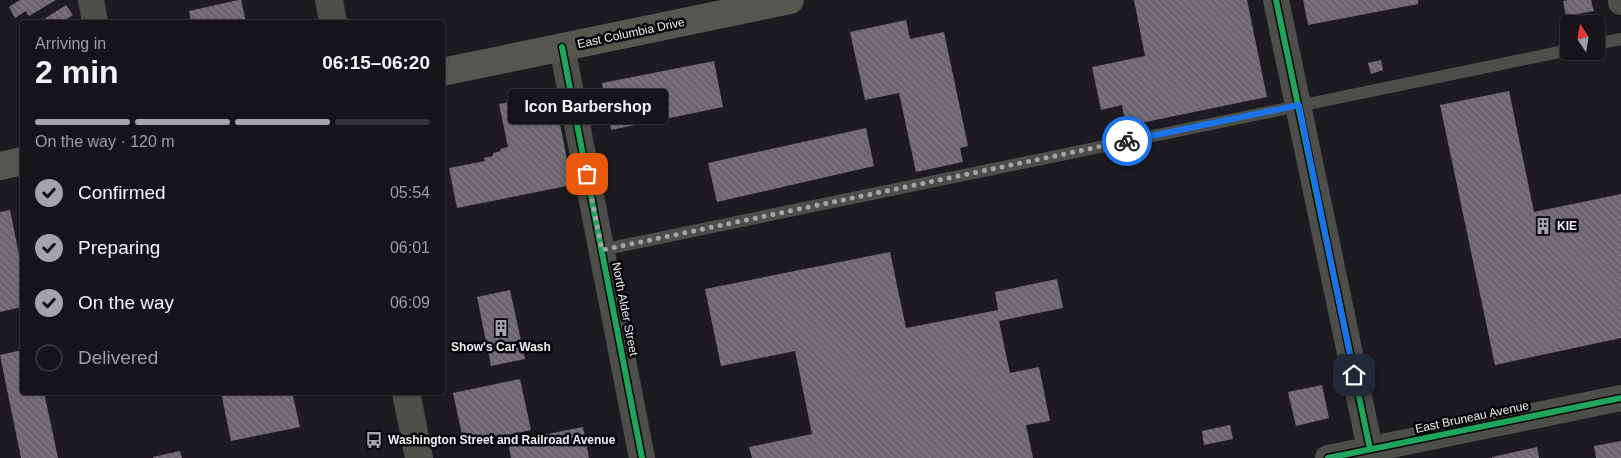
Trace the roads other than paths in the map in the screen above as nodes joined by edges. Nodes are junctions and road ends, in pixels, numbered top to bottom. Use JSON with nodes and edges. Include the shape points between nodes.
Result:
{"nodes":[{"id":1,"x":91,"y":0,"type":"edge"},
{"id":2,"x":329,"y":0,"type":"edge"},
{"id":3,"x":790,"y":0,"type":"edge"},
{"id":4,"x":1276,"y":0,"type":"edge"},
{"id":5,"x":95,"y":20,"type":"edge"},
{"id":6,"x":333,"y":20,"type":"edge"},
{"id":7,"x":1621,"y":39,"type":"edge"},
{"id":8,"x":1605,"y":42,"type":"edge"},
{"id":9,"x":562,"y":47,"type":"junction"},
{"id":10,"x":1560,"y":52,"type":"edge"},
{"id":11,"x":445,"y":71,"type":"edge"},
{"id":12,"x":1299,"y":105,"type":"junction"},
{"id":13,"x":20,"y":161,"type":"edge"},
{"id":14,"x":0,"y":166,"type":"edge"},
{"id":15,"x":602,"y":250,"type":"junction"},
{"id":16,"x":407,"y":395,"type":"edge"},
{"id":17,"x":1621,"y":398,"type":"edge"},
{"id":18,"x":1370,"y":449,"type":"junction"},
{"id":19,"x":419,"y":458,"type":"edge"},
{"id":20,"x":642,"y":458,"type":"edge"},
{"id":21,"x":1328,"y":458,"type":"edge"}],
"edges":[{"from":1,"to":5,"type":"street"},
{"from":2,"to":6,"type":"street"},
{"from":3,"to":9,"type":"main road","name":"East Columbia Drive"},
{"from":4,"to":12,"type":"street"},
{"from":7,"to":8,"type":"lane"},
{"from":9,"to":11,"type":"main road","name":"East Columbia Drive"},
{"from":9,"to":15,"type":"street","name":"North Alder Street"},
{"from":10,"to":12,"type":"lane"},
{"from":12,"to":15,"type":"lane"},
{"from":12,"to":18,"type":"street"},
{"from":13,"to":14,"type":"main road"},
{"from":15,"to":20,"type":"street","name":"North Alder Street"},
{"from":16,"to":19,"type":"main road"},
{"from":17,"to":18,"type":"street","name":"East Bruneau Avenue"},
{"from":18,"to":21,"type":"street","name":"East Bruneau Avenue"}]}
